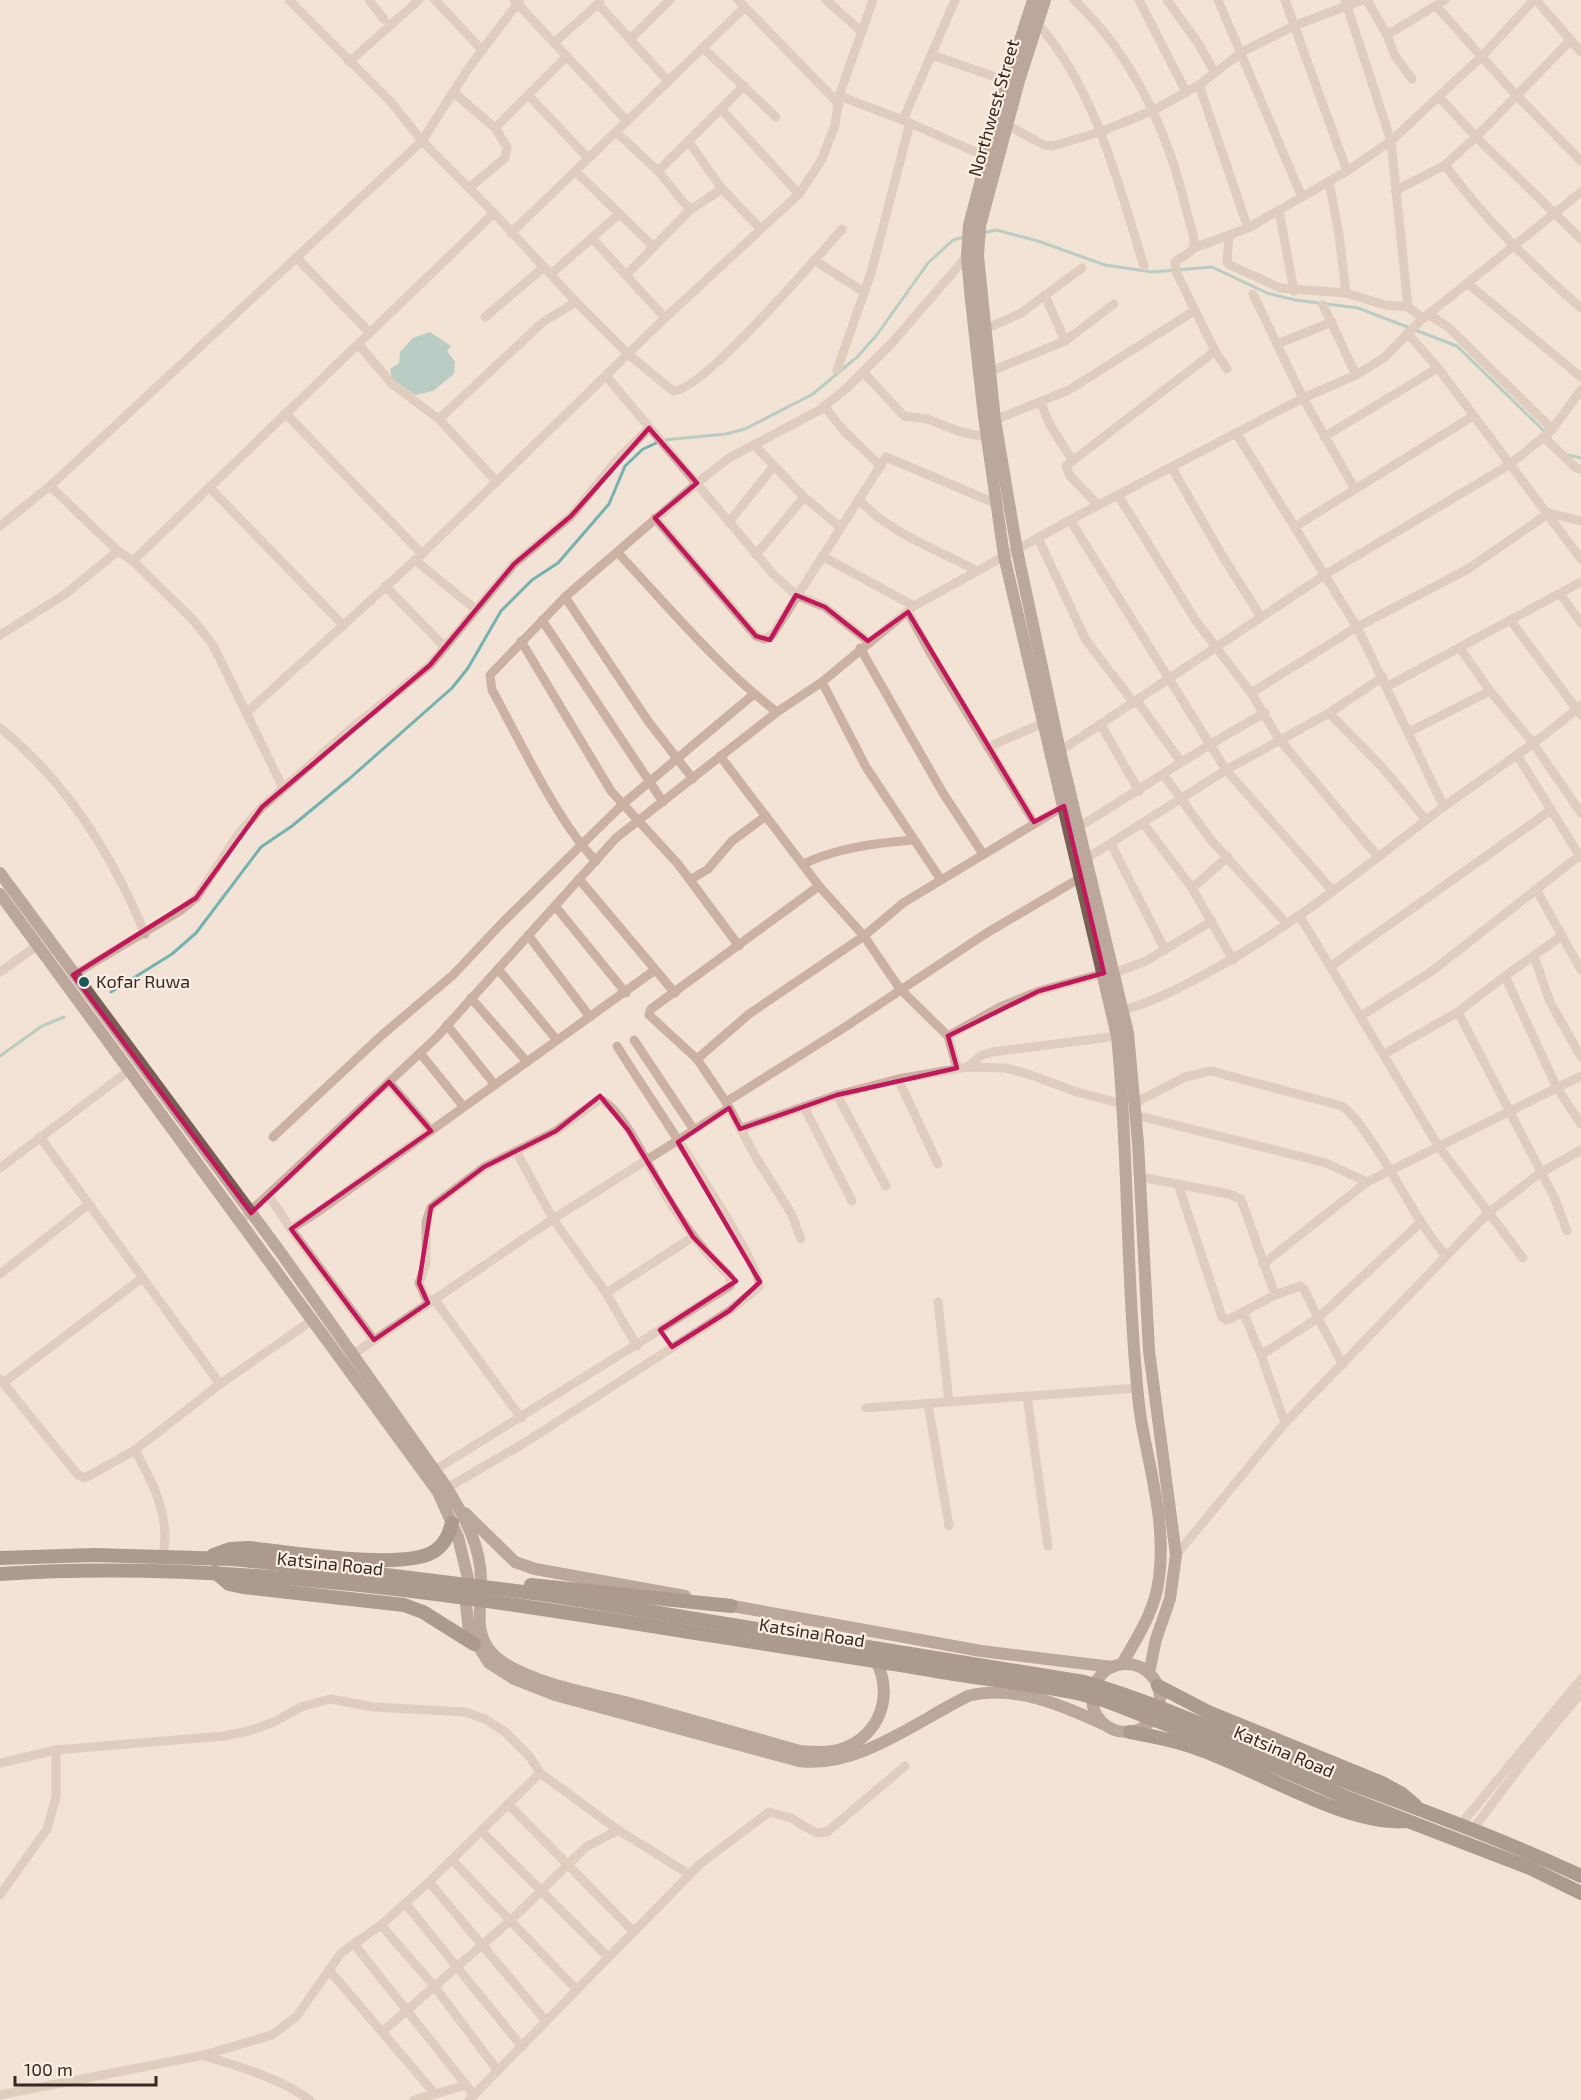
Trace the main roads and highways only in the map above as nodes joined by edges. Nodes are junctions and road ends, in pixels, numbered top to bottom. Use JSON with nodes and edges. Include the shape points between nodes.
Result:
{"nodes":[{"id":1,"x":1033,"y":0,"type":"edge"},
{"id":2,"x":1045,"y":0,"type":"edge"},
{"id":3,"x":974,"y":226,"type":"junction"},
{"id":4,"x":973,"y":242,"type":"junction"},
{"id":5,"x":0,"y":873,"type":"edge"},
{"id":6,"x":0,"y":896,"type":"edge"},
{"id":7,"x":1108,"y":973,"type":"junction"},
{"id":8,"x":1131,"y":1108,"type":"junction"},
{"id":9,"x":246,"y":1216,"type":"junction"},
{"id":10,"x":460,"y":1508,"type":"junction"},
{"id":11,"x":452,"y":1523,"type":"junction"},
{"id":12,"x":0,"y":1558,"type":"edge"},
{"id":13,"x":206,"y":1558,"type":"junction"},
{"id":14,"x":215,"y":1572,"type":"junction"},
{"id":15,"x":0,"y":1574,"type":"edge"},
{"id":16,"x":505,"y":1590,"type":"junction"},
{"id":17,"x":472,"y":1605,"type":"junction"},
{"id":18,"x":731,"y":1606,"type":"junction"},
{"id":19,"x":474,"y":1644,"type":"junction"},
{"id":20,"x":876,"y":1661,"type":"junction"},
{"id":21,"x":1117,"y":1665,"type":"junction"},
{"id":22,"x":1149,"y":1673,"type":"junction"},
{"id":23,"x":1159,"y":1690,"type":"junction"},
{"id":24,"x":1103,"y":1724,"type":"junction"},
{"id":25,"x":1130,"y":1732,"type":"junction"},
{"id":26,"x":1421,"y":1810,"type":"junction"},
{"id":27,"x":1410,"y":1821,"type":"junction"},
{"id":28,"x":1579,"y":1871,"type":"edge"},
{"id":29,"x":1581,"y":1893,"type":"edge"}],
"edges":[{"from":1,"to":3,"type":"main road","name":"Northwest Street","via":[[987,157]]},
{"from":2,"to":3,"type":"main road","name":"Northwest Street"},
{"from":3,"to":4,"type":"main road"},
{"from":4,"to":7,"type":"main road","via":[[995,420],[1017,550],[1087,858]]},
{"from":4,"to":7,"type":"main road","via":[[967,256],[1004,556],[1080,878]]},
{"from":5,"to":9,"type":"main road"},
{"from":6,"to":9,"type":"main road"},
{"from":7,"to":8,"type":"main road"},
{"from":7,"to":8,"type":"main road","via":[[1123,1010]]},
{"from":8,"to":21,"type":"main road","via":[[1138,1388],[1155,1498],[1160,1566],[1152,1610]]},
{"from":8,"to":22,"type":"main road","via":[[1140,1177],[1149,1351],[1176,1555],[1170,1599]]},
{"from":9,"to":10,"type":"main road","via":[[352,1355]]},
{"from":9,"to":11,"type":"main road","via":[[314,1320],[427,1476]]},
{"from":10,"to":17,"type":"main road","via":[[472,1535],[482,1580]]},
{"from":10,"to":18,"type":"main road","via":[[515,1562]]},
{"from":11,"to":13,"type":"highway","via":[[447,1539],[435,1552],[415,1558],[372,1560],[249,1548],[230,1549]]},
{"from":11,"to":17,"type":"main road"},
{"from":12,"to":13,"type":"highway","name":"Katsina Road"},
{"from":13,"to":16,"type":"highway","name":"Katsina Road"},
{"from":14,"to":15,"type":"highway","name":"Katsina Road","via":[[74,1569]]},
{"from":14,"to":19,"type":"highway","via":[[229,1584],[243,1587],[404,1605],[423,1612]]},
{"from":14,"to":20,"type":"highway","name":"Katsina Road","via":[[495,1600]]},
{"from":16,"to":18,"type":"highway","via":[[525,1585],[555,1586]]},
{"from":16,"to":26,"type":"highway","name":"Katsina Road","via":[[1084,1682],[1145,1701]]},
{"from":17,"to":19,"type":"main road","via":[[469,1632]]},
{"from":17,"to":20,"type":"main road","via":[[491,1652],[523,1672],[819,1753],[835,1751],[867,1734],[885,1702],[883,1673]]},
{"from":18,"to":21,"type":"main road","via":[[981,1650]]},
{"from":19,"to":24,"type":"main road","via":[[489,1664],[555,1695],[799,1761],[835,1761],[857,1754],[979,1693],[1018,1695],[1060,1704]]},
{"from":20,"to":27,"type":"highway","name":"Katsina Road","via":[[1088,1695]]},
{"from":21,"to":22,"type":"main road","via":[[1131,1664]]},
{"from":21,"to":24,"type":"main road","via":[[1099,1680],[1092,1707]]},
{"from":22,"to":23,"type":"main road"},
{"from":23,"to":25,"type":"main road","via":[[1148,1724]]},
{"from":23,"to":26,"type":"highway","via":[[1382,1783]]},
{"from":24,"to":25,"type":"main road"},
{"from":25,"to":27,"type":"highway","via":[[1194,1747],[1377,1821]]},
{"from":26,"to":28,"type":"highway","name":"Katsina Road"},
{"from":27,"to":29,"type":"highway","name":"Katsina Road","via":[[1530,1868]]}]}
